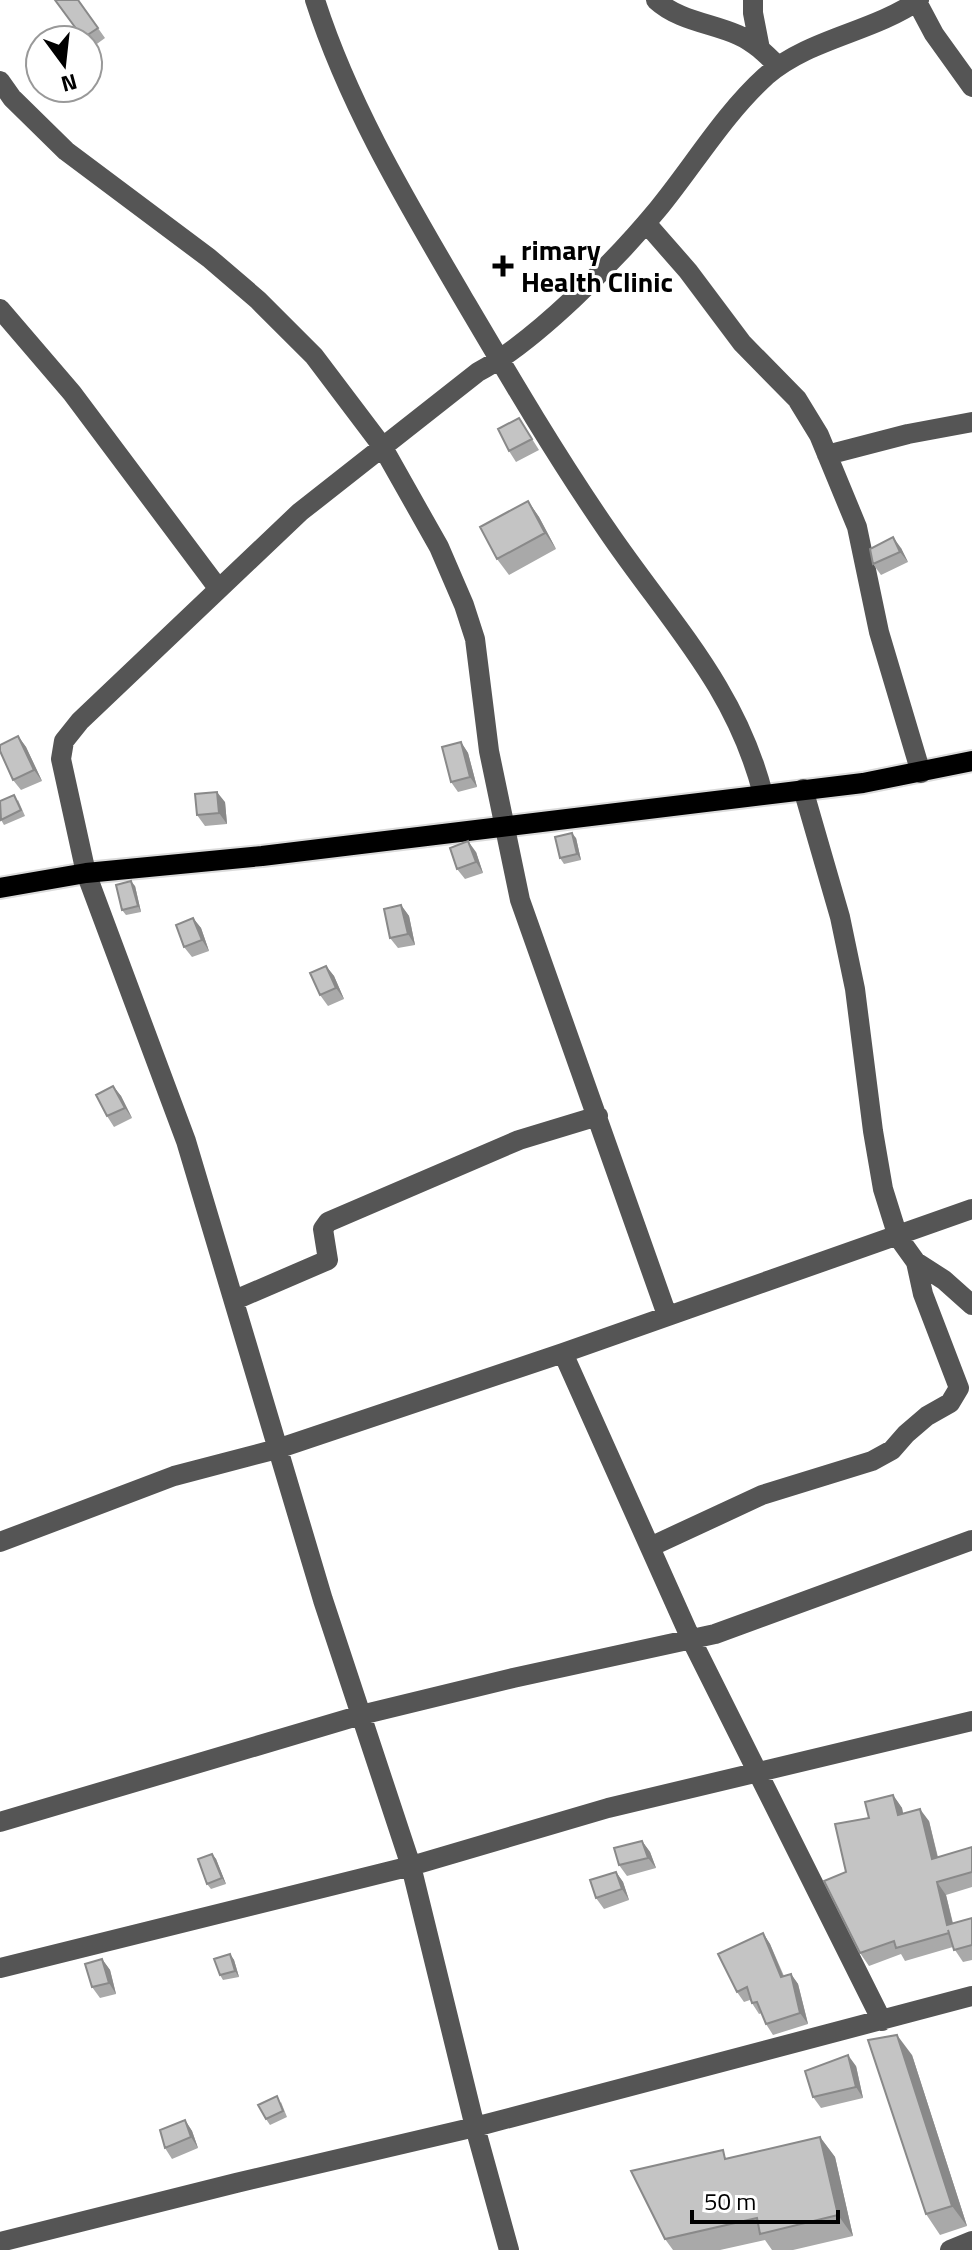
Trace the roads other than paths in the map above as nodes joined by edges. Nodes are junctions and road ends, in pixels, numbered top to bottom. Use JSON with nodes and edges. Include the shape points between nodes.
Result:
{"nodes":[{"id":1,"x":315,"y":0,"type":"edge"},
{"id":2,"x":656,"y":0,"type":"edge"},
{"id":3,"x":753,"y":0,"type":"edge"},
{"id":4,"x":918,"y":1,"type":"edge"},
{"id":5,"x":760,"y":49,"type":"junction"},
{"id":6,"x":778,"y":66,"type":"junction"},
{"id":7,"x":0,"y":81,"type":"edge"},
{"id":8,"x":972,"y":87,"type":"edge"},
{"id":9,"x":646,"y":223,"type":"junction"},
{"id":10,"x":0,"y":309,"type":"edge"},
{"id":11,"x":500,"y":361,"type":"junction"},
{"id":12,"x":972,"y":422,"type":"edge"},
{"id":13,"x":382,"y":446,"type":"junction"},
{"id":14,"x":827,"y":455,"type":"junction"},
{"id":15,"x":218,"y":588,"type":"junction"},
{"id":16,"x":972,"y":761,"type":"edge"},
{"id":17,"x":921,"y":773,"type":"junction"},
{"id":18,"x":803,"y":789,"type":"junction"},
{"id":19,"x":763,"y":794,"type":"junction"},
{"id":20,"x":504,"y":827,"type":"junction"},
{"id":21,"x":86,"y":873,"type":"junction"},
{"id":22,"x":0,"y":888,"type":"edge"},
{"id":23,"x":598,"y":1116,"type":"junction"},
{"id":24,"x":972,"y":1209,"type":"edge"},
{"id":25,"x":898,"y":1237,"type":"junction"},
{"id":26,"x":916,"y":1262,"type":"junction"},
{"id":27,"x":235,"y":1300,"type":"junction"},
{"id":28,"x":972,"y":1305,"type":"edge"},
{"id":29,"x":667,"y":1315,"type":"junction"},
{"id":30,"x":563,"y":1353,"type":"junction"},
{"id":31,"x":277,"y":1449,"type":"junction"},
{"id":32,"x":972,"y":1540,"type":"edge"},
{"id":33,"x":0,"y":1542,"type":"edge"},
{"id":34,"x":650,"y":1547,"type":"junction"},
{"id":35,"x":691,"y":1639,"type":"junction"},
{"id":36,"x":361,"y":1715,"type":"junction"},
{"id":37,"x":972,"y":1721,"type":"edge"},
{"id":38,"x":757,"y":1772,"type":"junction"},
{"id":39,"x":0,"y":1822,"type":"edge"},
{"id":40,"x":411,"y":1866,"type":"junction"},
{"id":41,"x":0,"y":1968,"type":"edge"},
{"id":42,"x":972,"y":1996,"type":"edge"},
{"id":43,"x":882,"y":2021,"type":"junction"},
{"id":44,"x":475,"y":2127,"type":"junction"},
{"id":45,"x":972,"y":2241,"type":"edge"},
{"id":46,"x":0,"y":2242,"type":"edge"},
{"id":47,"x":509,"y":2250,"type":"edge"},
{"id":48,"x":950,"y":2250,"type":"edge"}],
"edges":[{"from":1,"to":11,"type":"street","via":[[385,164]]},
{"from":2,"to":5,"type":"street"},
{"from":3,"to":5,"type":"street"},
{"from":4,"to":6,"type":"street"},
{"from":4,"to":8,"type":"street"},
{"from":5,"to":6,"type":"street"},
{"from":6,"to":9,"type":"street","via":[[707,144]]},
{"from":7,"to":13,"type":"street","via":[[66,151],[258,300],[314,356]]},
{"from":9,"to":11,"type":"street"},
{"from":9,"to":14,"type":"street","via":[[742,343],[797,399]]},
{"from":10,"to":15,"type":"street","via":[[90,416]]},
{"from":11,"to":13,"type":"street"},
{"from":11,"to":19,"type":"street","via":[[607,531],[731,707],[753,755]]},
{"from":12,"to":14,"type":"street"},
{"from":13,"to":15,"type":"street"},
{"from":13,"to":20,"type":"street","via":[[439,547],[468,616]]},
{"from":14,"to":17,"type":"street","via":[[857,527],[879,632]]},
{"from":15,"to":21,"type":"street","via":[[64,741],[61,759]]},
{"from":16,"to":17,"type":"main road"},
{"from":17,"to":18,"type":"main road"},
{"from":18,"to":19,"type":"main road"},
{"from":18,"to":25,"type":"street","via":[[840,917],[883,1189]]},
{"from":19,"to":20,"type":"main road"},
{"from":20,"to":21,"type":"main road"},
{"from":20,"to":23,"type":"street","via":[[520,900]]},
{"from":21,"to":22,"type":"main road"},
{"from":21,"to":27,"type":"street","via":[[186,1141]]},
{"from":23,"to":27,"type":"street","via":[[519,1140],[328,1222],[323,1229],[328,1260]]},
{"from":23,"to":29,"type":"street"},
{"from":24,"to":25,"type":"street"},
{"from":25,"to":26,"type":"street"},
{"from":25,"to":29,"type":"street"},
{"from":26,"to":28,"type":"street"},
{"from":26,"to":34,"type":"street","via":[[959,1388],[950,1403],[872,1461],[762,1495]]},
{"from":27,"to":31,"type":"street"},
{"from":29,"to":30,"type":"street"},
{"from":30,"to":31,"type":"street"},
{"from":30,"to":34,"type":"street"},
{"from":31,"to":33,"type":"street","via":[[174,1476]]},
{"from":31,"to":36,"type":"street"},
{"from":32,"to":35,"type":"street"},
{"from":34,"to":35,"type":"street"},
{"from":35,"to":36,"type":"street"},
{"from":35,"to":38,"type":"street"},
{"from":36,"to":39,"type":"street"},
{"from":36,"to":40,"type":"street"},
{"from":37,"to":38,"type":"street"},
{"from":38,"to":40,"type":"street","via":[[608,1808]]},
{"from":38,"to":43,"type":"street"},
{"from":40,"to":41,"type":"street"},
{"from":40,"to":44,"type":"street"},
{"from":42,"to":43,"type":"street"},
{"from":43,"to":44,"type":"street"},
{"from":44,"to":46,"type":"street"},
{"from":44,"to":47,"type":"street"},
{"from":45,"to":48,"type":"street"}]}
